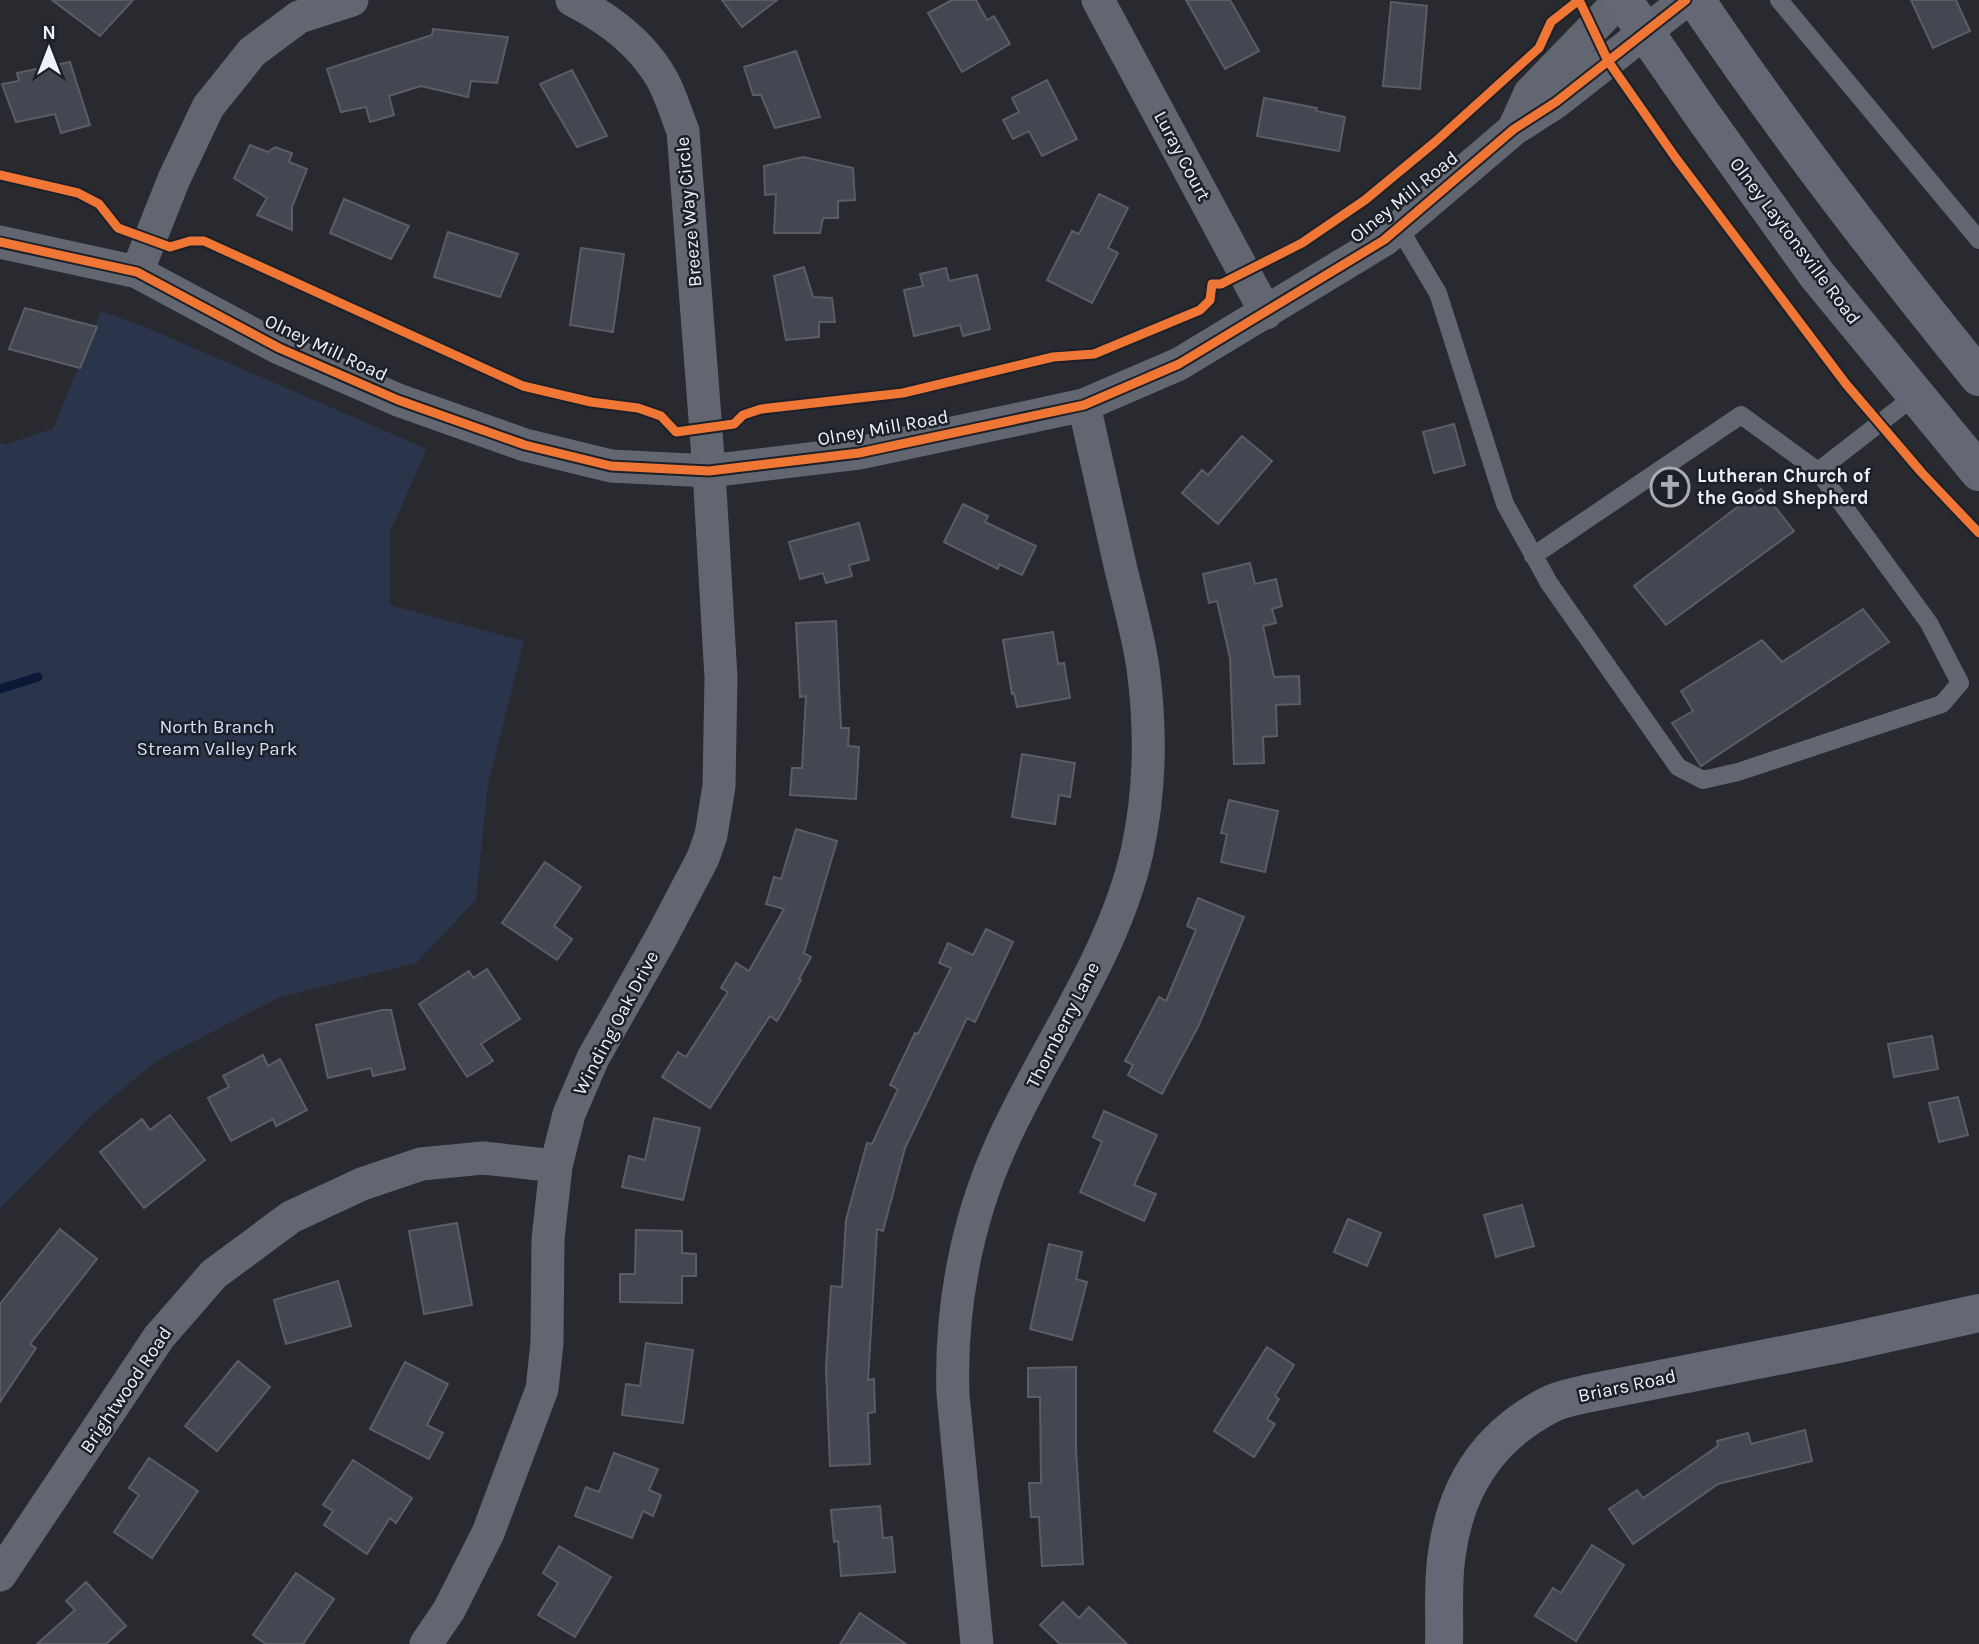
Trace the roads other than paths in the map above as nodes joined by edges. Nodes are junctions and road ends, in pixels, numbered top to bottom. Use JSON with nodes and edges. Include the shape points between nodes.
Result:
{"nodes":[{"id":1,"x":352,"y":0,"type":"edge"},
{"id":2,"x":572,"y":0,"type":"edge"},
{"id":3,"x":1098,"y":0,"type":"edge"},
{"id":4,"x":1686,"y":0,"type":"edge"},
{"id":5,"x":1696,"y":0,"type":"edge"},
{"id":6,"x":1779,"y":0,"type":"edge"},
{"id":7,"x":1629,"y":10,"type":"edge"},
{"id":8,"x":1399,"y":228,"type":"junction"},
{"id":9,"x":1979,"y":240,"type":"edge"},
{"id":10,"x":0,"y":242,"type":"edge"},
{"id":11,"x":137,"y":272,"type":"junction"},
{"id":12,"x":1266,"y":313,"type":"junction"},
{"id":13,"x":1979,"y":377,"type":"edge"},
{"id":14,"x":1916,"y":395,"type":"junction"},
{"id":15,"x":1084,"y":405,"type":"junction"},
{"id":16,"x":709,"y":471,"type":"junction"},
{"id":17,"x":1818,"y":471,"type":"junction"},
{"id":18,"x":1979,"y":472,"type":"edge"},
{"id":19,"x":1533,"y":556,"type":"junction"},
{"id":20,"x":556,"y":1166,"type":"junction"},
{"id":21,"x":1979,"y":1313,"type":"edge"},
{"id":22,"x":0,"y":1575,"type":"edge"},
{"id":23,"x":426,"y":1644,"type":"edge"},
{"id":24,"x":977,"y":1644,"type":"edge"},
{"id":25,"x":1444,"y":1644,"type":"edge"}],
"edges":[{"from":1,"to":11,"type":"street","via":[[299,17],[251,52],[208,107]]},
{"from":2,"to":16,"type":"street","name":"Breeze Way Circle","via":[[636,43],[662,79],[683,131]]},
{"from":3,"to":12,"type":"street","name":"Luray Court"},
{"from":4,"to":7,"type":"street","name":"Olney Mill Road"},
{"from":5,"to":13,"type":"main road","via":[[1779,120]]},
{"from":6,"to":9,"type":"lane"},
{"from":7,"to":8,"type":"street","name":"Olney Mill Road","via":[[1556,102],[1514,129]]},
{"from":7,"to":14,"type":"main road","name":"Olney Laytonsville Road","via":[[1817,275]]},
{"from":8,"to":12,"type":"street","name":"Olney Mill Road"},
{"from":8,"to":19,"type":"lane","via":[[1438,293],[1504,504]]},
{"from":10,"to":11,"type":"street","name":"Olney Mill Road"},
{"from":11,"to":16,"type":"street","name":"Olney Mill Road","via":[[279,348],[398,400],[525,445],[611,466]]},
{"from":12,"to":15,"type":"street","name":"Olney Mill Road","via":[[1179,364]]},
{"from":14,"to":17,"type":"lane"},
{"from":14,"to":18,"type":"main road","name":"Olney Laytonsville Road"},
{"from":15,"to":16,"type":"street","name":"Olney Mill Road","via":[[859,453]]},
{"from":15,"to":24,"type":"street","name":"Thornberry Lane","via":[[1143,666],[1146,785],[1128,885],[1101,951],[997,1154],[977,1209],[960,1283],[953,1395]]},
{"from":16,"to":20,"type":"street","name":"Winding Oak Drive","via":[[721,678],[719,786],[711,835],[703,858],[593,1058],[569,1114]]},
{"from":17,"to":19,"type":"lane","via":[[1741,415]]},
{"from":17,"to":19,"type":"lane","via":[[1929,623],[1960,683],[1942,704],[1738,772],[1703,780],[1678,767]]},
{"from":20,"to":22,"type":"street","name":"Brightwood Road","via":[[483,1158],[421,1164],[362,1184],[291,1217],[214,1275],[159,1337]]},
{"from":20,"to":23,"type":"street","name":"Winding Oak Drive","via":[[542,1389],[488,1534],[449,1611]]},
{"from":21,"to":25,"type":"main road","name":"Briars Road","via":[[1586,1394],[1552,1404],[1513,1427],[1485,1455],[1465,1488],[1451,1526]]}]}
